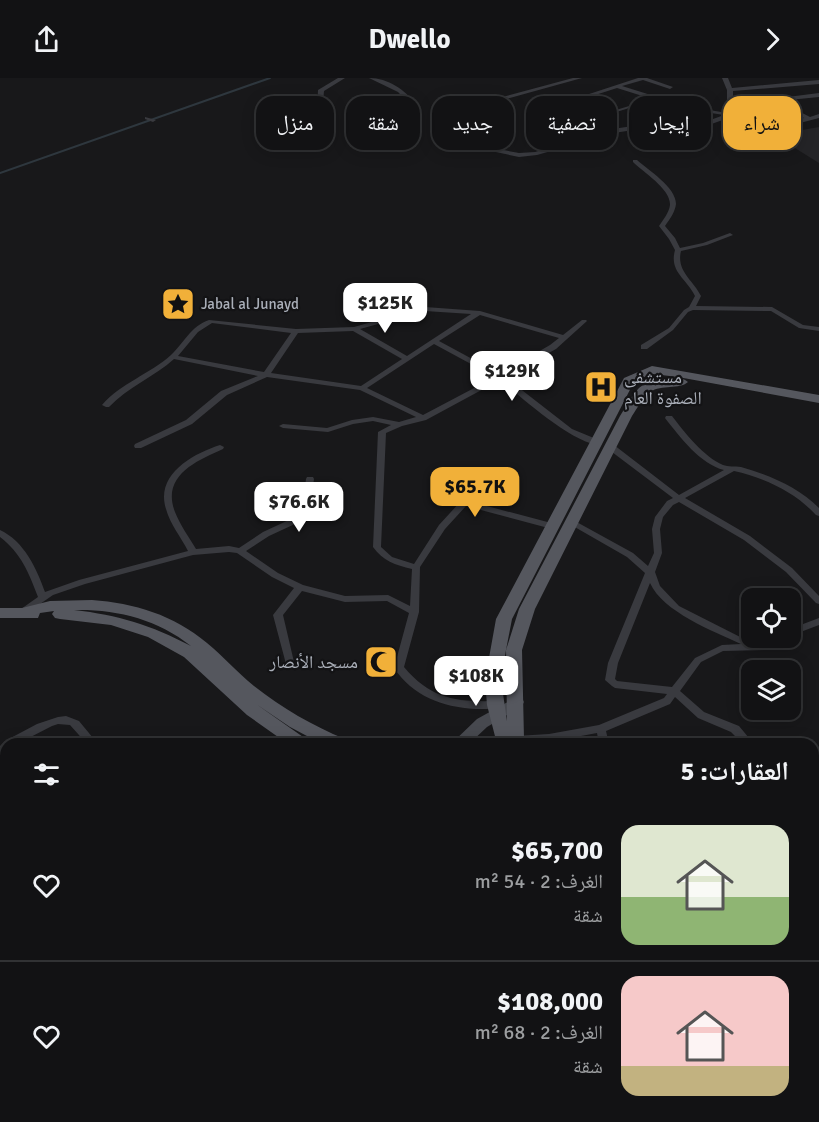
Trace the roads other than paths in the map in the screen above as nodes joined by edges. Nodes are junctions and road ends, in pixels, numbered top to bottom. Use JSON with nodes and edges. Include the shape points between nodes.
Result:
{"nodes":[{"id":1,"x":342,"y":78,"type":"edge"},
{"id":2,"x":372,"y":78,"type":"edge"},
{"id":3,"x":579,"y":78,"type":"edge"},
{"id":4,"x":643,"y":78,"type":"edge"},
{"id":5,"x":725,"y":78,"type":"edge"},
{"id":6,"x":794,"y":78,"type":"edge"},
{"id":7,"x":819,"y":82,"type":"edge"},
{"id":8,"x":805,"y":84,"type":"junction"},
{"id":9,"x":618,"y":87,"type":"junction"},
{"id":10,"x":670,"y":87,"type":"dead end"},
{"id":11,"x":765,"y":88,"type":"junction"},
{"id":12,"x":730,"y":90,"type":"junction"},
{"id":13,"x":819,"y":94,"type":"edge"},
{"id":14,"x":321,"y":96,"type":"edge"},
{"id":15,"x":408,"y":96,"type":"edge"},
{"id":16,"x":589,"y":96,"type":"edge"},
{"id":17,"x":642,"y":96,"type":"edge"},
{"id":18,"x":730,"y":96,"type":"edge"},
{"id":19,"x":771,"y":96,"type":"edge"},
{"id":20,"x":801,"y":97,"type":"edge"},
{"id":21,"x":801,"y":114,"type":"edge"},
{"id":22,"x":819,"y":116,"type":"edge"},
{"id":23,"x":723,"y":118,"type":"edge"},
{"id":24,"x":810,"y":118,"type":"junction"},
{"id":25,"x":801,"y":120,"type":"edge"},
{"id":26,"x":635,"y":162,"type":"dead end"},
{"id":27,"x":730,"y":235,"type":"dead end"},
{"id":28,"x":678,"y":250,"type":"junction"},
{"id":29,"x":692,"y":308,"type":"junction"},
{"id":30,"x":480,"y":313,"type":"junction"},
{"id":31,"x":584,"y":321,"type":"dead end"},
{"id":32,"x":354,"y":329,"type":"junction"},
{"id":33,"x":819,"y":329,"type":"edge"},
{"id":34,"x":297,"y":331,"type":"junction"},
{"id":35,"x":564,"y":337,"type":"junction"},
{"id":36,"x":435,"y":342,"type":"junction"},
{"id":37,"x":644,"y":347,"type":"dead end"},
{"id":38,"x":173,"y":357,"type":"junction"},
{"id":39,"x":408,"y":359,"type":"junction"},
{"id":40,"x":266,"y":375,"type":"junction"},
{"id":41,"x":500,"y":377,"type":"junction"},
{"id":42,"x":362,"y":388,"type":"junction"},
{"id":43,"x":819,"y":399,"type":"edge"},
{"id":44,"x":106,"y":405,"type":"dead end"},
{"id":45,"x":819,"y":405,"type":"edge"},
{"id":46,"x":423,"y":418,"type":"junction"},
{"id":47,"x":669,"y":418,"type":"dead end"},
{"id":48,"x":399,"y":424,"type":"junction"},
{"id":49,"x":283,"y":426,"type":"dead end"},
{"id":50,"x":604,"y":445,"type":"junction"},
{"id":51,"x":138,"y":446,"type":"dead end"},
{"id":52,"x":220,"y":447,"type":"dead end"},
{"id":53,"x":734,"y":468,"type":"junction"},
{"id":54,"x":310,"y":479,"type":"dead end"},
{"id":55,"x":680,"y":499,"type":"junction"},
{"id":56,"x":819,"y":513,"type":"edge"},
{"id":57,"x":570,"y":522,"type":"junction"},
{"id":58,"x":552,"y":526,"type":"junction"},
{"id":59,"x":0,"y":533,"type":"edge"},
{"id":60,"x":240,"y":551,"type":"junction"},
{"id":61,"x":193,"y":552,"type":"junction"},
{"id":62,"x":416,"y":567,"type":"junction"},
{"id":63,"x":650,"y":572,"type":"junction"},
{"id":64,"x":300,"y":587,"type":"junction"},
{"id":65,"x":43,"y":598,"type":"junction"},
{"id":66,"x":819,"y":601,"type":"edge"},
{"id":67,"x":414,"y":612,"type":"junction"},
{"id":68,"x":0,"y":614,"type":"edge"},
{"id":69,"x":22,"y":614,"type":"junction"},
{"id":70,"x":819,"y":621,"type":"edge"},
{"id":71,"x":801,"y":628,"type":"edge"},
{"id":72,"x":741,"y":641,"type":"edge"},
{"id":73,"x":741,"y":647,"type":"edge"},
{"id":74,"x":289,"y":662,"type":"dead end"},
{"id":75,"x":674,"y":691,"type":"junction"},
{"id":76,"x":517,"y":702,"type":"junction"},
{"id":77,"x":496,"y":709,"type":"junction"},
{"id":78,"x":601,"y":729,"type":"junction"},
{"id":79,"x":21,"y":738,"type":"edge"},
{"id":80,"x":88,"y":738,"type":"edge"},
{"id":81,"x":291,"y":738,"type":"edge"},
{"id":82,"x":324,"y":738,"type":"edge"},
{"id":83,"x":466,"y":738,"type":"edge"},
{"id":84,"x":510,"y":738,"type":"edge"},
{"id":85,"x":513,"y":738,"type":"edge"},
{"id":86,"x":549,"y":738,"type":"edge"},
{"id":87,"x":603,"y":738,"type":"edge"},
{"id":88,"x":743,"y":738,"type":"edge"}],
"edges":[{"from":1,"to":14,"type":"street","via":[[321,90]]},
{"from":2,"to":15,"type":"street"},
{"from":3,"to":23,"type":"street","via":[[501,99],[447,135],[465,144],[519,155],[535,154],[613,130],[706,124]]},
{"from":4,"to":9,"type":"street"},
{"from":4,"to":10,"type":"street"},
{"from":5,"to":12,"type":"street"},
{"from":6,"to":8,"type":"street"},
{"from":7,"to":8,"type":"street"},
{"from":8,"to":11,"type":"street"},
{"from":8,"to":13,"type":"street"},
{"from":9,"to":16,"type":"street"},
{"from":9,"to":17,"type":"street"},
{"from":11,"to":12,"type":"street"},
{"from":11,"to":19,"type":"street"},
{"from":12,"to":18,"type":"street"},
{"from":13,"to":20,"type":"street"},
{"from":21,"to":24,"type":"street"},
{"from":22,"to":24,"type":"street"},
{"from":24,"to":25,"type":"street"},
{"from":26,"to":28,"type":"street","via":[[671,193],[674,202],[662,226]]},
{"from":27,"to":28,"type":"street"},
{"from":28,"to":29,"type":"street","via":[[678,270],[698,296]]},
{"from":29,"to":33,"type":"street","via":[[771,309],[801,327]]},
{"from":29,"to":37,"type":"street","via":[[671,329]]},
{"from":30,"to":32,"type":"street","via":[[425,309]]},
{"from":30,"to":35,"type":"street"},
{"from":30,"to":36,"type":"street"},
{"from":31,"to":35,"type":"street"},
{"from":32,"to":34,"type":"street"},
{"from":32,"to":39,"type":"street"},
{"from":34,"to":38,"type":"street","via":[[211,321],[202,323]]},
{"from":34,"to":40,"type":"street"},
{"from":35,"to":41,"type":"street"},
{"from":36,"to":39,"type":"street"},
{"from":36,"to":41,"type":"street"},
{"from":38,"to":40,"type":"street"},
{"from":38,"to":44,"type":"street","via":[[133,381]]},
{"from":39,"to":42,"type":"street"},
{"from":40,"to":42,"type":"street"},
{"from":40,"to":51,"type":"street","via":[[224,393],[189,422]]},
{"from":41,"to":46,"type":"street"},
{"from":41,"to":50,"type":"street","via":[[569,431]]},
{"from":42,"to":46,"type":"street"},
{"from":43,"to":50,"type":"main road","via":[[678,373],[645,372],[630,378]]},
{"from":45,"to":50,"type":"main road","via":[[685,382],[661,383],[644,390]]},
{"from":46,"to":48,"type":"street"},
{"from":47,"to":53,"type":"street","via":[[711,461]]},
{"from":48,"to":49,"type":"street","via":[[373,419],[328,430]]},
{"from":48,"to":62,"type":"street","via":[[382,432],[377,547],[393,562]]},
{"from":50,"to":55,"type":"street"},
{"from":50,"to":57,"type":"main road"},
{"from":50,"to":58,"type":"main road"},
{"from":52,"to":61,"type":"street","via":[[175,472],[168,488],[168,506]]},
{"from":53,"to":55,"type":"street"},
{"from":53,"to":56,"type":"street","via":[[784,486]]},
{"from":54,"to":60,"type":"street","via":[[303,511],[294,521]]},
{"from":55,"to":63,"type":"street","via":[[670,503],[659,517],[658,553]]},
{"from":55,"to":66,"type":"street","via":[[747,538],[789,570]]},
{"from":57,"to":63,"type":"street","via":[[630,555]]},
{"from":57,"to":76,"type":"main road","via":[[527,609],[514,650]]},
{"from":58,"to":62,"type":"street","via":[[464,502]]},
{"from":58,"to":77,"type":"main road","via":[[504,619],[493,680]]},
{"from":59,"to":65,"type":"street","via":[[28,559]]},
{"from":60,"to":61,"type":"street"},
{"from":60,"to":64,"type":"street"},
{"from":61,"to":65,"type":"street","via":[[82,582]]},
{"from":62,"to":67,"type":"street"},
{"from":63,"to":72,"type":"street","via":[[656,587],[676,608]]},
{"from":63,"to":75,"type":"street","via":[[613,663],[610,680],[615,684]]},
{"from":64,"to":67,"type":"street","via":[[345,599],[388,598]]},
{"from":64,"to":74,"type":"street","via":[[278,615]]},
{"from":65,"to":69,"type":"street"},
{"from":67,"to":77,"type":"street","via":[[399,668],[410,682],[444,702]]},
{"from":68,"to":69,"type":"main road"},
{"from":69,"to":81,"type":"main road","via":[[74,614],[112,620],[153,633],[190,653],[253,711]]},
{"from":69,"to":82,"type":"main road","via":[[43,606],[84,604],[120,606],[159,620],[192,639],[254,694]]},
{"from":70,"to":71,"type":"street"},
{"from":73,"to":75,"type":"street","via":[[722,648],[698,660]]},
{"from":75,"to":78,"type":"street","via":[[667,701]]},
{"from":75,"to":88,"type":"street","via":[[701,715],[735,729]]},
{"from":76,"to":77,"type":"main road"},
{"from":76,"to":85,"type":"main road"},
{"from":77,"to":83,"type":"main road"},
{"from":77,"to":84,"type":"main road"},
{"from":78,"to":86,"type":"street"},
{"from":78,"to":87,"type":"street"},
{"from":79,"to":80,"type":"street","via":[[48,723],[66,721],[73,722]]}]}
